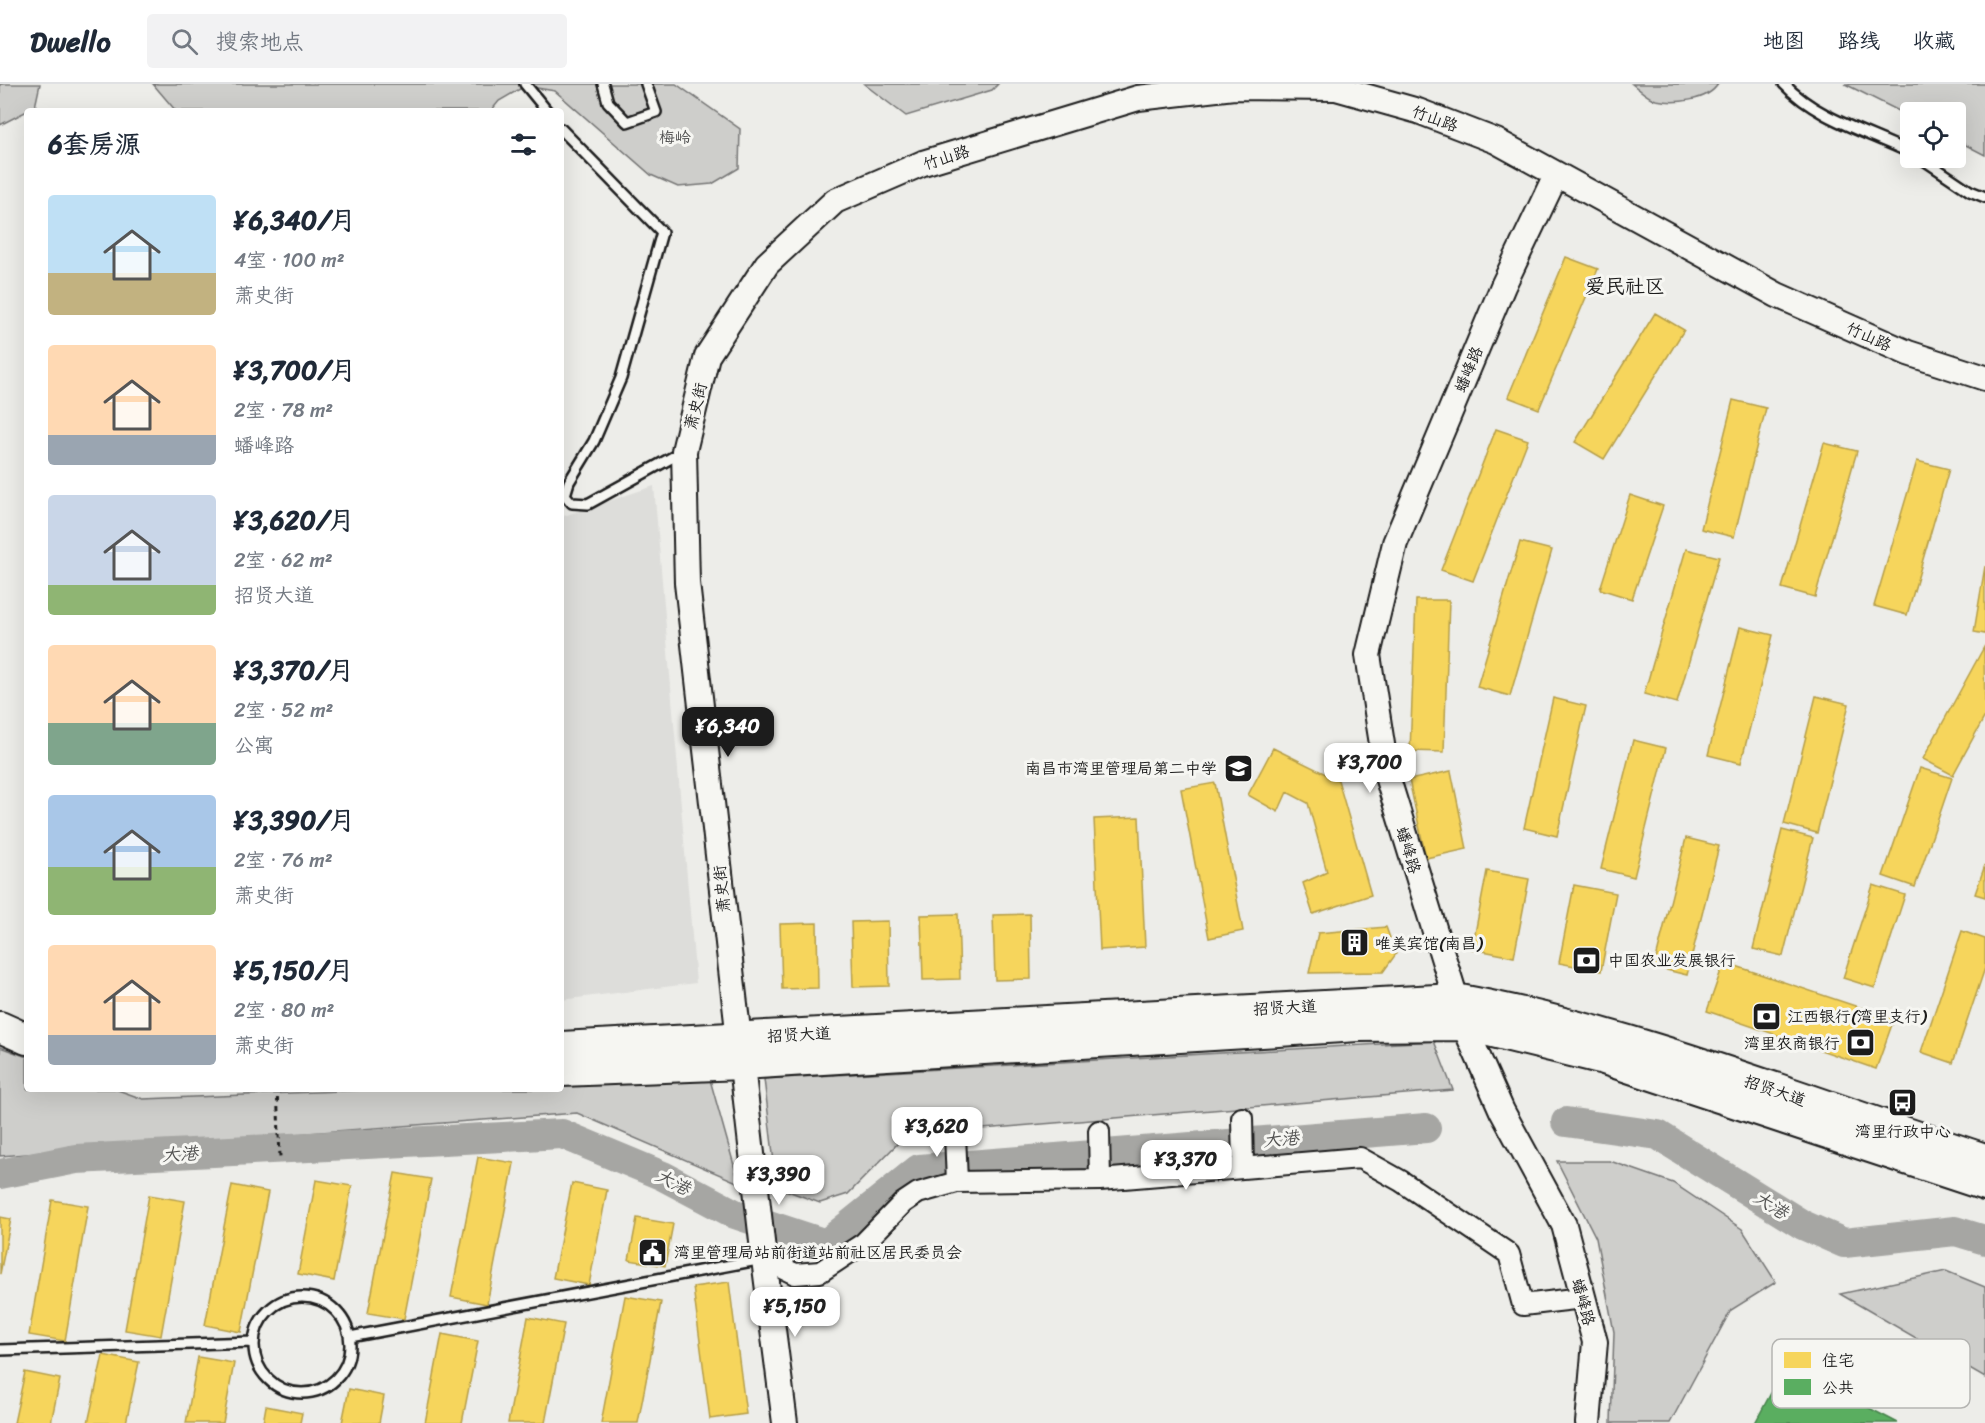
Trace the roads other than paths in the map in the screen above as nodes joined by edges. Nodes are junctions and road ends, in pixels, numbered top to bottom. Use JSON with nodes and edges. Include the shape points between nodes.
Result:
{"nodes":[{"id":1,"x":525,"y":84,"type":"edge"},
{"id":2,"x":603,"y":84,"type":"edge"},
{"id":3,"x":646,"y":84,"type":"edge"},
{"id":4,"x":1784,"y":84,"type":"edge"},
{"id":5,"x":545,"y":108,"type":"edge"},
{"id":6,"x":564,"y":132,"type":"edge"},
{"id":7,"x":1900,"y":148,"type":"edge"},
{"id":8,"x":1936,"y":168,"type":"edge"},
{"id":9,"x":1556,"y":175,"type":"junction"},
{"id":10,"x":1985,"y":197,"type":"edge"},
{"id":11,"x":707,"y":356,"type":"joint"},
{"id":12,"x":1985,"y":378,"type":"edge"},
{"id":13,"x":684,"y":451,"type":"junction"},
{"id":14,"x":0,"y":1006,"type":"edge"},
{"id":15,"x":1459,"y":1012,"type":"junction"},
{"id":16,"x":24,"y":1016,"type":"edge"},
{"id":17,"x":0,"y":1027,"type":"edge"},
{"id":18,"x":24,"y":1038,"type":"edge"},
{"id":19,"x":564,"y":1047,"type":"edge"},
{"id":20,"x":740,"y":1051,"type":"junction"},
{"id":21,"x":564,"y":1071,"type":"edge"},
{"id":22,"x":1242,"y":1118,"type":"dead end"},
{"id":23,"x":1099,"y":1131,"type":"dead end"},
{"id":24,"x":955,"y":1134,"type":"dead end"},
{"id":25,"x":1985,"y":1159,"type":"edge"},
{"id":26,"x":1243,"y":1167,"type":"junction"},
{"id":27,"x":1100,"y":1180,"type":"junction"},
{"id":28,"x":957,"y":1182,"type":"junction"},
{"id":29,"x":1985,"y":1185,"type":"edge"},
{"id":30,"x":764,"y":1258,"type":"junction"},
{"id":31,"x":1583,"y":1298,"type":"junction"},
{"id":32,"x":350,"y":1337,"type":"junction"},
{"id":33,"x":254,"y":1342,"type":"junction"},
{"id":34,"x":0,"y":1350,"type":"edge"},
{"id":35,"x":785,"y":1423,"type":"edge"},
{"id":36,"x":1588,"y":1423,"type":"edge"}],
"edges":[{"from":1,"to":5,"type":"lane"},
{"from":2,"to":3,"type":"lane","via":[[608,102],[627,122],[656,112]]},
{"from":4,"to":7,"type":"lane","via":[[1820,113]]},
{"from":6,"to":13,"type":"lane","via":[[662,232],[621,378],[565,495],[572,502],[588,504]]},
{"from":8,"to":10,"type":"lane"},
{"from":9,"to":11,"type":"street","name":"竹山路","via":[[1496,141],[1418,111],[1336,87],[1234,87],[1138,98],[923,163],[835,201],[767,264]]},
{"from":9,"to":12,"type":"street","name":"竹山路","via":[[1777,295],[1908,353]]},
{"from":9,"to":15,"type":"street","name":"蟠峰路","via":[[1503,286],[1395,543],[1368,655],[1387,776]]},
{"from":11,"to":13,"type":"street","name":"萧史街"},
{"from":13,"to":20,"type":"street","name":"萧史街","via":[[687,583]]},
{"from":14,"to":16,"type":"main road"},
{"from":15,"to":20,"type":"main road","name":"招贤大道","via":[[1358,1026]]},
{"from":15,"to":25,"type":"main road","name":"招贤大道","via":[[1527,1012],[1609,1034]]},
{"from":15,"to":29,"type":"main road","name":"招贤大道"},
{"from":15,"to":31,"type":"street","name":"蟠峰路","via":[[1502,1111],[1564,1225]]},
{"from":17,"to":18,"type":"main road"},
{"from":19,"to":20,"type":"main road","name":"招贤大道"},
{"from":20,"to":21,"type":"main road","name":"招贤大道"},
{"from":20,"to":30,"type":"street","name":"萧史街"},
{"from":22,"to":26,"type":"street"},
{"from":23,"to":27,"type":"street"},
{"from":24,"to":28,"type":"street"},
{"from":26,"to":27,"type":"street"},
{"from":26,"to":31,"type":"street","via":[[1360,1158],[1509,1254],[1523,1305]]},
{"from":27,"to":28,"type":"street"},
{"from":28,"to":30,"type":"street","via":[[918,1193],[864,1243],[820,1272],[795,1274]]},
{"from":30,"to":32,"type":"lane"},
{"from":30,"to":35,"type":"street","name":"萧史街"},
{"from":31,"to":36,"type":"street","name":"蟠峰路","via":[[1594,1342]]},
{"from":32,"to":33,"type":"lane","via":[[344,1320],[332,1307],[317,1299],[300,1297],[283,1301],[268,1311],[258,1325]]},
{"from":32,"to":33,"type":"lane","via":[[349,1355],[330,1384],[313,1392],[296,1393],[265,1376],[256,1360]]},
{"from":33,"to":34,"type":"lane"}]}
